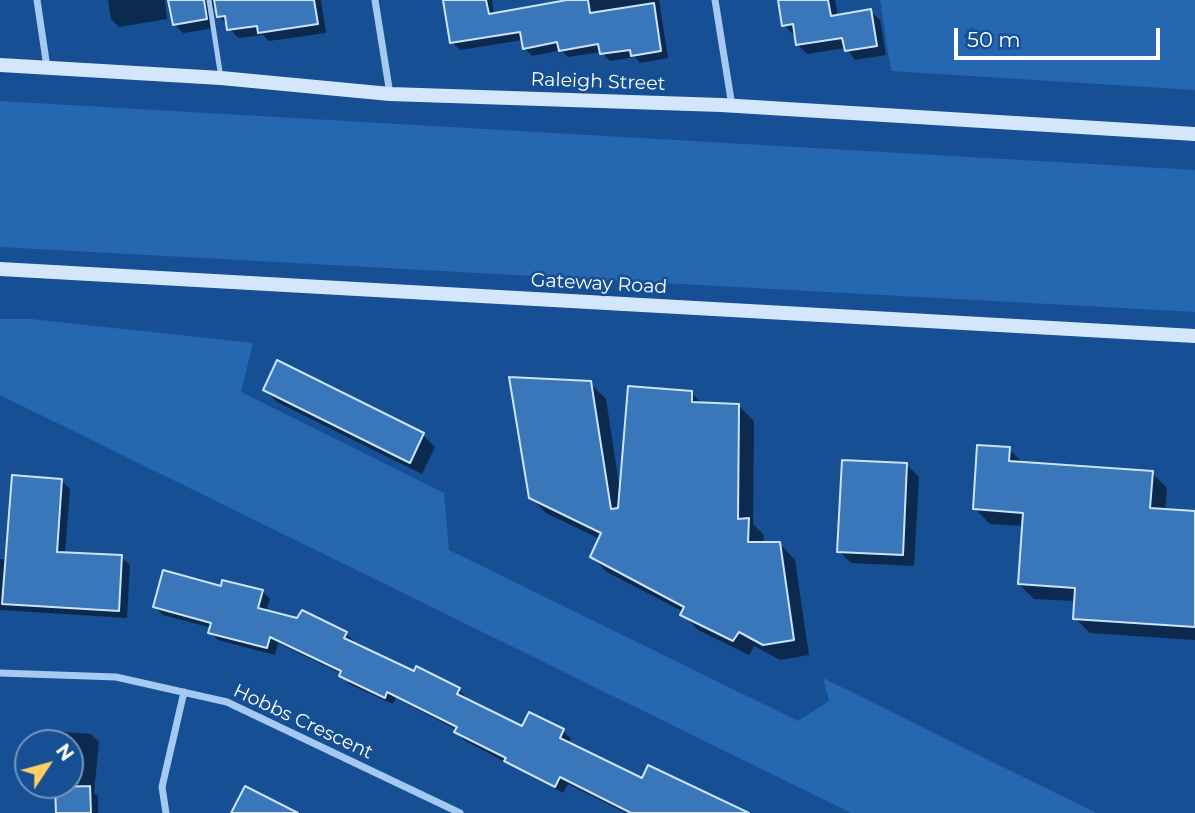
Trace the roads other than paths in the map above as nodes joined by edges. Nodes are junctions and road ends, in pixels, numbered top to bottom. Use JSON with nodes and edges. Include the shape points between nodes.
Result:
{"nodes":[{"id":1,"x":37,"y":0,"type":"edge"},
{"id":2,"x":209,"y":0,"type":"edge"},
{"id":3,"x":375,"y":0,"type":"edge"},
{"id":4,"x":715,"y":0,"type":"edge"},
{"id":5,"x":0,"y":65,"type":"edge"},
{"id":6,"x":47,"y":68,"type":"junction"},
{"id":7,"x":221,"y":78,"type":"junction"},
{"id":8,"x":390,"y":94,"type":"junction"},
{"id":9,"x":732,"y":106,"type":"junction"},
{"id":10,"x":1195,"y":134,"type":"edge"},
{"id":11,"x":0,"y":269,"type":"edge"},
{"id":12,"x":1195,"y":336,"type":"edge"},
{"id":13,"x":0,"y":673,"type":"edge"},
{"id":14,"x":184,"y":692,"type":"junction"},
{"id":15,"x":166,"y":813,"type":"edge"},
{"id":16,"x":460,"y":813,"type":"edge"}],
"edges":[{"from":1,"to":6,"type":"street"},
{"from":2,"to":7,"type":"lane"},
{"from":3,"to":8,"type":"street"},
{"from":4,"to":9,"type":"street"},
{"from":5,"to":6,"type":"street","name":"Raleigh Street"},
{"from":6,"to":7,"type":"street","name":"Raleigh Street"},
{"from":7,"to":8,"type":"street","name":"Raleigh Street"},
{"from":8,"to":9,"type":"street","name":"Raleigh Street"},
{"from":9,"to":10,"type":"street","name":"Raleigh Street"},
{"from":11,"to":12,"type":"street","name":"Gateway Road"},
{"from":13,"to":14,"type":"street","name":"Hobbs Crescent","via":[[116,677]]},
{"from":14,"to":15,"type":"street","via":[[162,787]]},
{"from":14,"to":16,"type":"street","name":"Hobbs Crescent","via":[[227,702]]}]}
